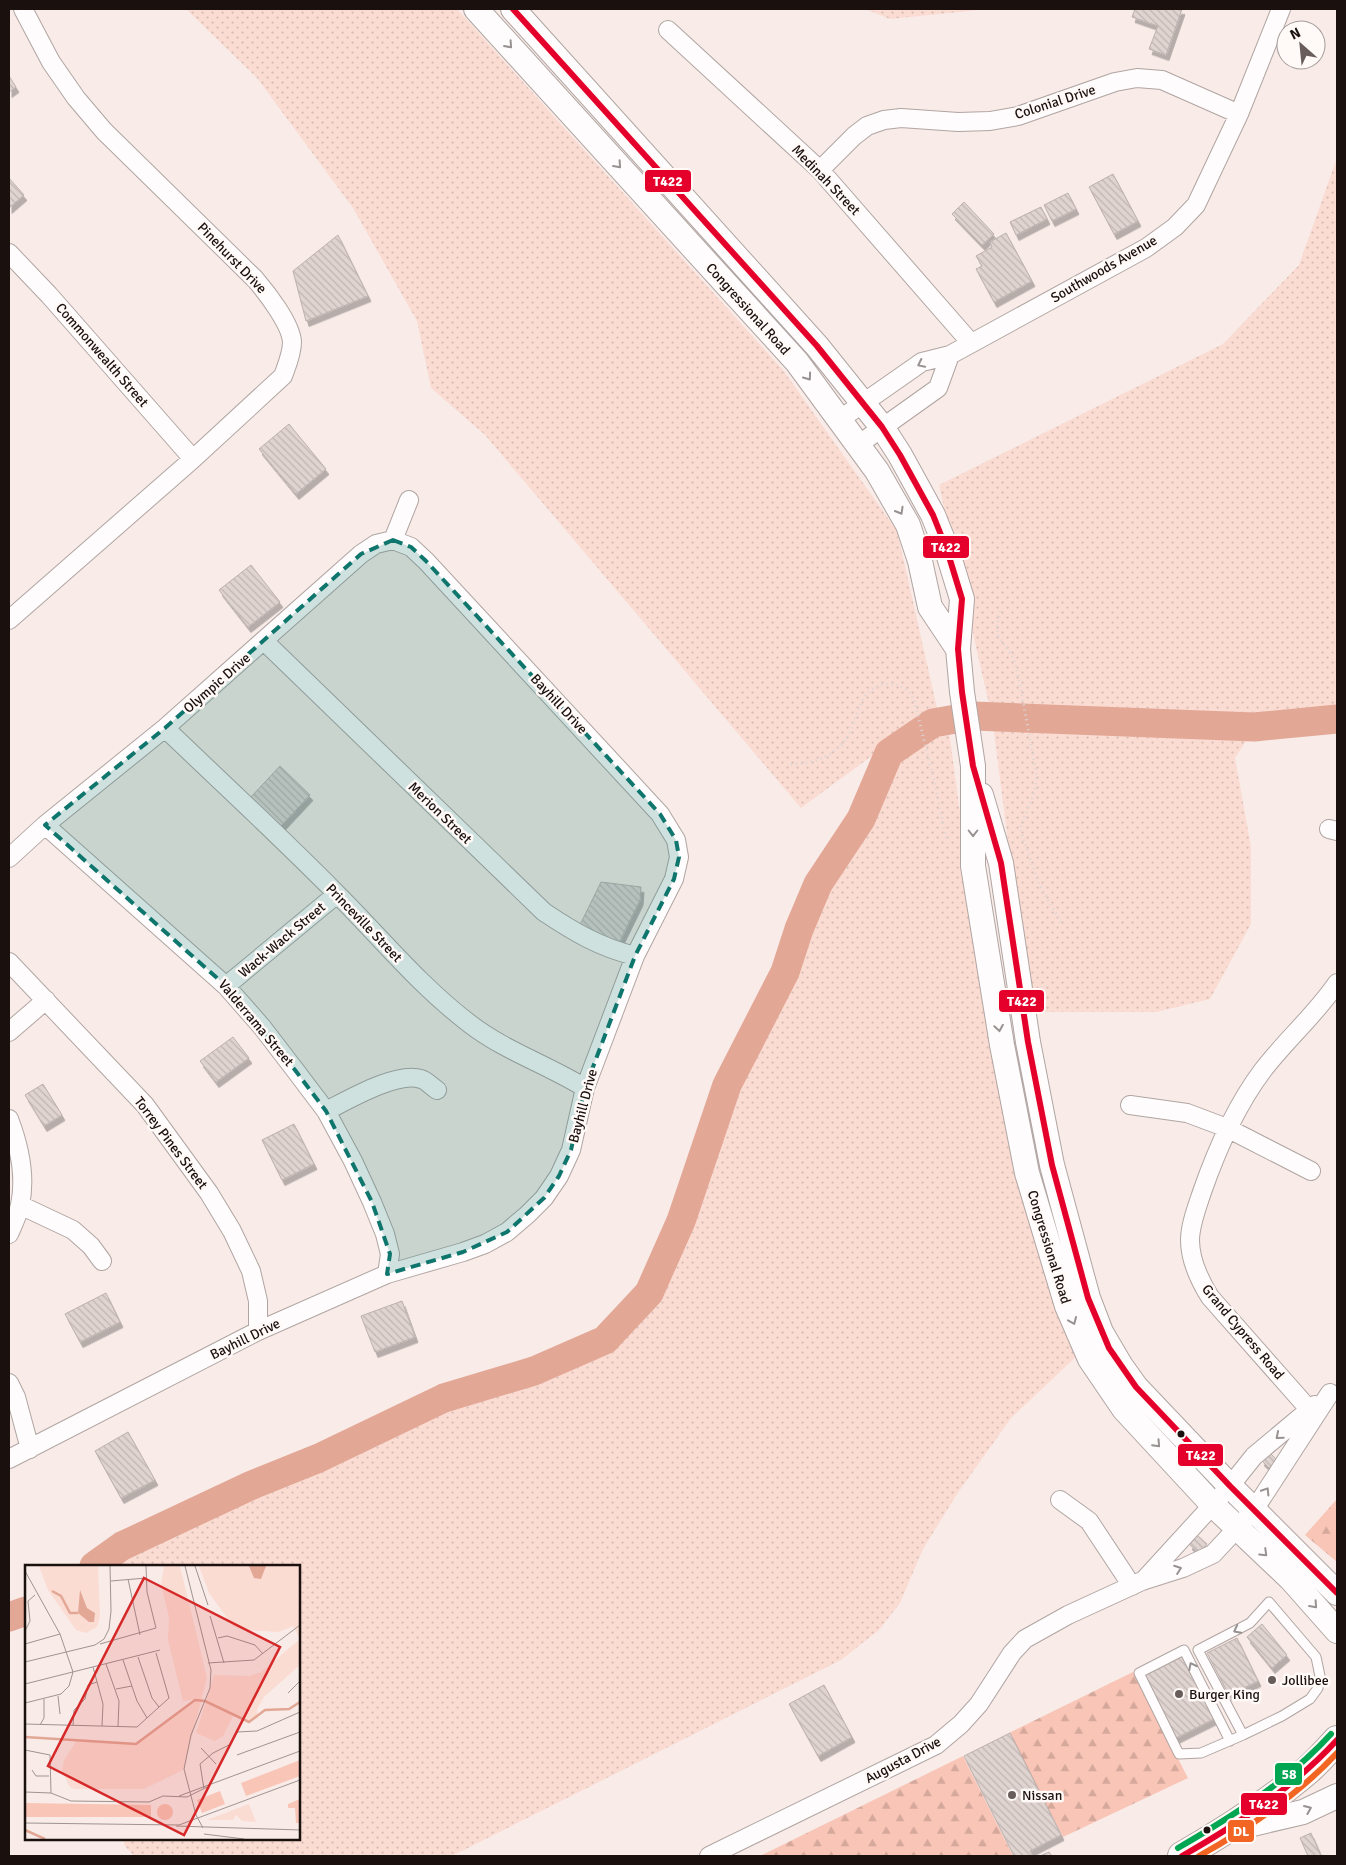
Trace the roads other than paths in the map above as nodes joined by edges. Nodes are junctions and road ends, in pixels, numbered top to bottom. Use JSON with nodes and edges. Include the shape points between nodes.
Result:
{"nodes":[{"id":1,"x":23,"y":9,"type":"edge"},
{"id":2,"x":513,"y":9,"type":"edge"},
{"id":3,"x":1281,"y":9,"type":"edge"},
{"id":4,"x":481,"y":10,"type":"edge"},
{"id":5,"x":668,"y":30,"type":"dead end"},
{"id":6,"x":1240,"y":114,"type":"junction"},
{"id":7,"x":820,"y":170,"type":"junction"},
{"id":8,"x":9,"y":254,"type":"edge"},
{"id":9,"x":971,"y":343,"type":"junction"},
{"id":10,"x":950,"y":354,"type":"junction"},
{"id":11,"x":862,"y":402,"type":"junction"},
{"id":12,"x":839,"y":420,"type":"junction"},
{"id":13,"x":882,"y":427,"type":"junction"},
{"id":14,"x":858,"y":445,"type":"junction"},
{"id":15,"x":193,"y":459,"type":"junction"},
{"id":16,"x":409,"y":500,"type":"dead end"},
{"id":17,"x":392,"y":540,"type":"junction"},
{"id":18,"x":9,"y":620,"type":"edge"},
{"id":19,"x":264,"y":641,"type":"junction"},
{"id":20,"x":958,"y":649,"type":"junction"},
{"id":21,"x":164,"y":728,"type":"junction"},
{"id":22,"x":973,"y":764,"type":"junction"},
{"id":23,"x":45,"y":825,"type":"junction"},
{"id":24,"x":9,"y":858,"type":"edge"},
{"id":25,"x":337,"y":894,"type":"junction"},
{"id":26,"x":634,"y":956,"type":"junction"},
{"id":27,"x":9,"y":962,"type":"edge"},
{"id":28,"x":1337,"y":984,"type":"edge"},
{"id":29,"x":226,"y":986,"type":"junction"},
{"id":30,"x":46,"y":1000,"type":"junction"},
{"id":31,"x":9,"y":1032,"type":"edge"},
{"id":32,"x":585,"y":1088,"type":"junction"},
{"id":33,"x":436,"y":1090,"type":"dead end"},
{"id":34,"x":1130,"y":1105,"type":"dead end"},
{"id":35,"x":326,"y":1110,"type":"junction"},
{"id":36,"x":9,"y":1120,"type":"edge"},
{"id":37,"x":1227,"y":1128,"type":"junction"},
{"id":38,"x":1311,"y":1172,"type":"dead end"},
{"id":39,"x":20,"y":1205,"type":"junction"},
{"id":40,"x":9,"y":1234,"type":"edge"},
{"id":41,"x":102,"y":1262,"type":"dead end"},
{"id":42,"x":387,"y":1274,"type":"junction"},
{"id":43,"x":258,"y":1331,"type":"junction"},
{"id":44,"x":9,"y":1383,"type":"edge"},
{"id":45,"x":1334,"y":1389,"type":"edge"},
{"id":46,"x":1312,"y":1413,"type":"junction"},
{"id":47,"x":30,"y":1449,"type":"junction"},
{"id":48,"x":9,"y":1459,"type":"edge"},
{"id":49,"x":1230,"y":1486,"type":"junction"},
{"id":50,"x":1060,"y":1500,"type":"dead end"},
{"id":51,"x":1212,"y":1504,"type":"junction"},
{"id":52,"x":1254,"y":1510,"type":"junction"},
{"id":53,"x":1237,"y":1527,"type":"junction"},
{"id":54,"x":1137,"y":1583,"type":"junction"},
{"id":55,"x":1337,"y":1593,"type":"edge"},
{"id":56,"x":1337,"y":1631,"type":"edge"},
{"id":57,"x":1243,"y":1735,"type":"junction"},
{"id":58,"x":1337,"y":1740,"type":"edge"},
{"id":59,"x":1230,"y":1741,"type":"junction"},
{"id":60,"x":1337,"y":1796,"type":"edge"},
{"id":61,"x":1227,"y":1830,"type":"junction"},
{"id":62,"x":709,"y":1856,"type":"edge"},
{"id":63,"x":1182,"y":1856,"type":"edge"}],
"edges":[{"from":1,"to":15,"type":"street","name":"Pinehurst Drive","via":[[51,62],[76,98],[104,131],[255,279],[273,301],[292,340],[283,376]]},
{"from":2,"to":11,"type":"main road","name":"Congressional Road","via":[[818,346]]},
{"from":3,"to":6,"type":"street","name":"Southwoods Avenue"},
{"from":4,"to":12,"type":"main road","name":"Congressional Road","one_way":true,"via":[[797,362]]},
{"from":5,"to":7,"type":"street","name":"Medinah Street"},
{"from":6,"to":7,"type":"street","name":"Colonial Drive","via":[[1162,80],[1137,78],[1115,82],[1018,116],[990,121],[884,120],[867,126],[854,136]]},
{"from":6,"to":9,"type":"street","name":"Southwoods Avenue","via":[[1196,205],[1175,227],[1146,248]]},
{"from":7,"to":9,"type":"street","name":"Medinah Street"},
{"from":8,"to":15,"type":"street","name":"Commonwealth Street"},
{"from":9,"to":10,"type":"street","name":"Southwoods Avenue"},
{"from":10,"to":11,"type":"street","name":"Southwoods Avenue","one_way":true,"via":[[922,362]]},
{"from":10,"to":13,"type":"street","via":[[938,388]]},
{"from":11,"to":12,"type":"street","name":"Southwoods Avenue"},
{"from":11,"to":13,"type":"main road","name":"Congressional Road"},
{"from":12,"to":14,"type":"main road","name":"Congressional Road"},
{"from":13,"to":14,"type":"street"},
{"from":13,"to":20,"type":"main road","name":"Congressional Road","via":[[933,515],[947,550],[962,599]]},
{"from":14,"to":20,"type":"main road","name":"Congressional Road","one_way":true,"via":[[908,525],[930,607]]},
{"from":15,"to":18,"type":"street","name":"Pinehurst Drive"},
{"from":16,"to":17,"type":"street"},
{"from":17,"to":19,"type":"street","name":"Olympic Drive","via":[[376,544],[361,554]]},
{"from":17,"to":26,"type":"street","name":"Bayhill Drive","via":[[410,547],[426,561],[670,828],[679,857],[674,879]]},
{"from":19,"to":21,"type":"street","name":"Olympic Drive"},
{"from":19,"to":26,"type":"street","name":"Merion Street","via":[[544,912],[574,933]]},
{"from":20,"to":22,"type":"main road","name":"Congressional Road"},
{"from":21,"to":23,"type":"street","name":"Olympic Drive"},
{"from":21,"to":25,"type":"street","name":"Princeville Street"},
{"from":22,"to":49,"type":"main road","name":"Congressional Road","via":[[1001,863],[1028,1042],[1052,1165],[1088,1298],[1110,1348],[1136,1387]]},
{"from":22,"to":51,"type":"main road","name":"Congressional Road","one_way":true,"via":[[973,866],[1002,1045],[1027,1173],[1067,1306],[1090,1358],[1124,1409]]},
{"from":23,"to":24,"type":"street","name":"Olympic Drive"},
{"from":23,"to":29,"type":"street","name":"Valderrama Street"},
{"from":25,"to":29,"type":"street","name":"Wack-Wack Street"},
{"from":25,"to":32,"type":"street","name":"Princeville Street","via":[[436,996],[470,1024],[502,1045]]},
{"from":26,"to":32,"type":"street","name":"Bayhill Drive"},
{"from":27,"to":30,"type":"street","name":"Torrey Pines Street"},
{"from":28,"to":37,"type":"street","name":"Grand Cypress Road","via":[[1263,1070]]},
{"from":29,"to":35,"type":"street","name":"Valderrama Street"},
{"from":30,"to":31,"type":"street"},
{"from":30,"to":43,"type":"street","name":"Torrey Pines Street","via":[[145,1105],[209,1193],[251,1271],[258,1301]]},
{"from":32,"to":42,"type":"street","name":"Bayhill Drive","via":[[571,1150],[559,1176],[528,1215],[485,1244]]},
{"from":33,"to":35,"type":"street","via":[[421,1079],[405,1078],[381,1084]]},
{"from":34,"to":37,"type":"street","via":[[1187,1113]]},
{"from":35,"to":42,"type":"street","name":"Valderrama Street","via":[[354,1161],[385,1234],[390,1254]]},
{"from":36,"to":39,"type":"street","via":[[21,1162]]},
{"from":37,"to":38,"type":"street"},
{"from":37,"to":46,"type":"street","name":"Grand Cypress Road","via":[[1196,1210],[1190,1240],[1194,1263],[1210,1297]]},
{"from":39,"to":40,"type":"street"},
{"from":39,"to":41,"type":"street","via":[[73,1230],[91,1246]]},
{"from":42,"to":43,"type":"street","name":"Bayhill Drive"},
{"from":43,"to":47,"type":"street","name":"Bayhill Drive"},
{"from":44,"to":47,"type":"street"},
{"from":45,"to":46,"type":"street","name":"Augusta Drive"},
{"from":46,"to":49,"type":"street","name":"Augusta Drive","one_way":true,"via":[[1254,1456]]},
{"from":52,"to":46,"type":"street","name":"Augusta Drive","one_way":true},
{"from":47,"to":48,"type":"street","name":"Bayhill Drive"},
{"from":49,"to":51,"type":"street","name":"Augusta Drive"},
{"from":49,"to":52,"type":"main road","name":"Congressional Road"},
{"from":50,"to":54,"type":"street","via":[[1089,1521]]},
{"from":51,"to":53,"type":"main road","name":"Congressional Road"},
{"from":51,"to":54,"type":"street","name":"Augusta Drive"},
{"from":52,"to":53,"type":"street","name":"Augusta Drive"},
{"from":52,"to":55,"type":"main road","name":"Congressional Road"},
{"from":54,"to":53,"type":"street","name":"Augusta Drive","one_way":true,"via":[[1213,1554]]},
{"from":53,"to":56,"type":"main road","name":"Congressional Road","one_way":true,"via":[[1291,1579]]},
{"from":54,"to":62,"type":"street","name":"Augusta Drive","via":[[1025,1639],[1012,1653],[979,1704],[936,1745]]},
{"from":57,"to":57,"type":"lane","one_way":true,"via":[[1310,1699],[1318,1688],[1320,1676],[1316,1658],[1269,1602],[1250,1623],[1198,1650]]},
{"from":57,"to":59,"type":"lane"},
{"from":58,"to":61,"type":"highway","via":[[1308,1769]]},
{"from":59,"to":59,"type":"lane","one_way":true,"via":[[1184,1650],[1139,1673],[1179,1754],[1202,1753]]},
{"from":61,"to":60,"type":"main road","one_way":true,"via":[[1303,1812]]},
{"from":61,"to":63,"type":"highway"}]}
